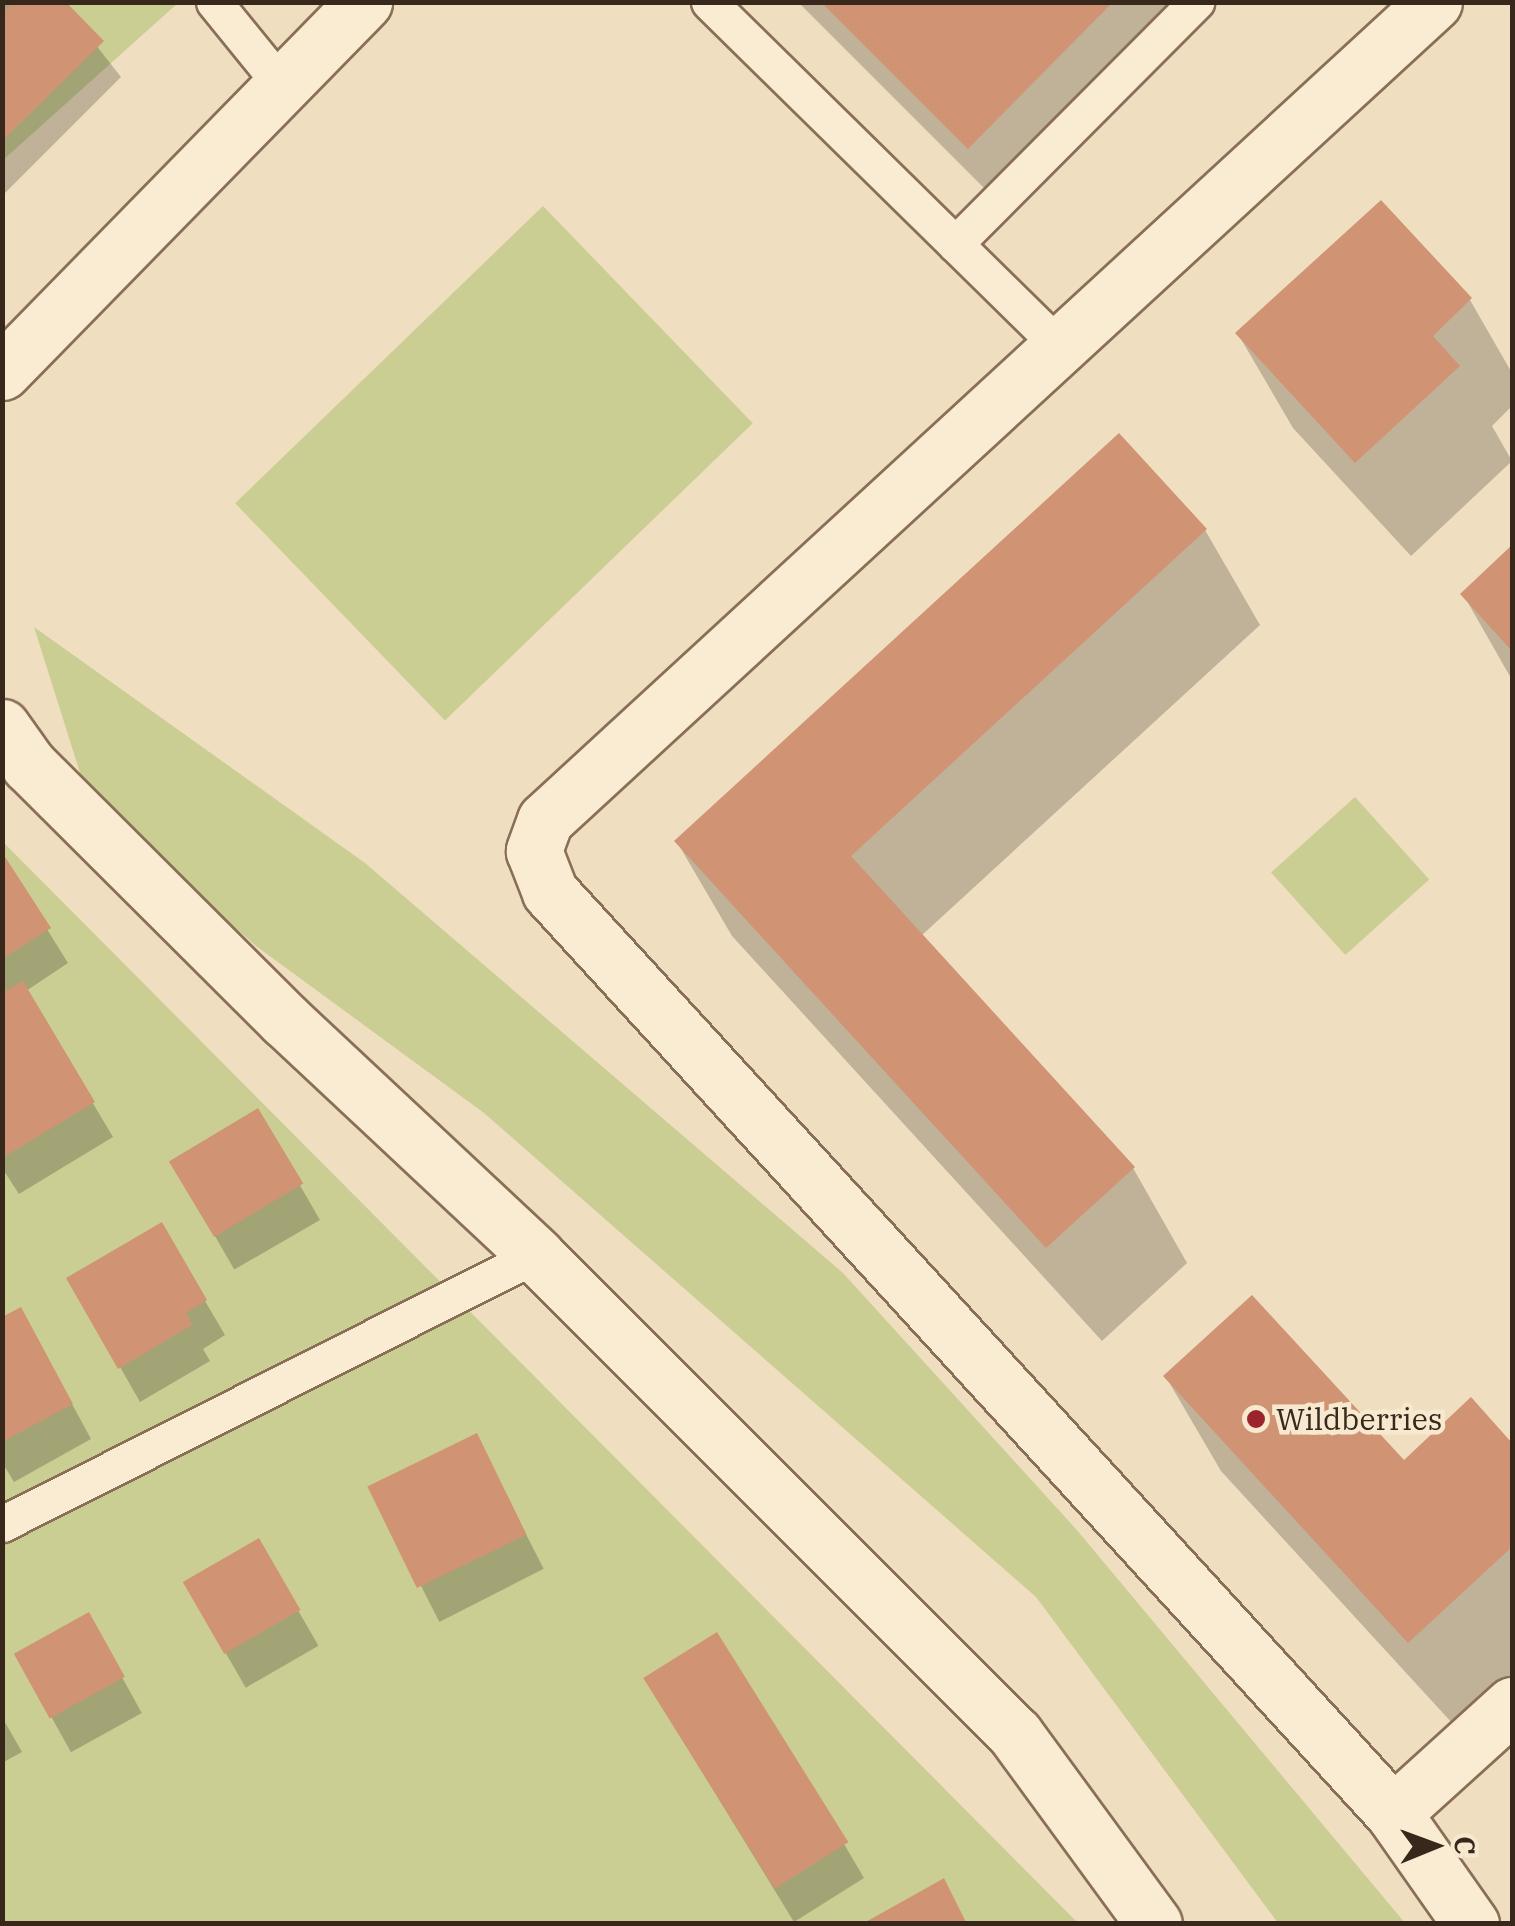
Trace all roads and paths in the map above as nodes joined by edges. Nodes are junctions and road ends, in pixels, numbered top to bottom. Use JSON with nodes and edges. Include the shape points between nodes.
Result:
{"nodes":[{"id":1,"x":214,"y":2,"type":"edge"},
{"id":2,"x":364,"y":2,"type":"edge"},
{"id":3,"x":710,"y":2,"type":"edge"},
{"id":4,"x":1196,"y":2,"type":"edge"},
{"id":5,"x":1434,"y":2,"type":"edge"},
{"id":6,"x":284,"y":88,"type":"junction"},
{"id":7,"x":955,"y":244,"type":"junction"},
{"id":8,"x":1060,"y":346,"type":"junction"},
{"id":9,"x":2,"y":372,"type":"edge"},
{"id":10,"x":2,"y":727,"type":"edge"},
{"id":11,"x":536,"y":1255,"type":"junction"},
{"id":12,"x":2,"y":1524,"type":"edge"},
{"id":13,"x":1512,"y":1705,"type":"edge"},
{"id":14,"x":1393,"y":1814,"type":"junction"},
{"id":15,"x":1154,"y":1924,"type":"edge"},
{"id":16,"x":1471,"y":1924,"type":"edge"}],
"edges":[{"from":1,"to":6,"type":"lane"},
{"from":2,"to":6,"type":"street"},
{"from":3,"to":7,"type":"lane"},
{"from":4,"to":7,"type":"lane"},
{"from":5,"to":8,"type":"street"},
{"from":6,"to":9,"type":"street"},
{"from":7,"to":8,"type":"lane"},
{"from":8,"to":14,"type":"street","via":[[545,820],[538,871]]},
{"from":10,"to":11,"type":"street","via":[[29,765],[285,1020]]},
{"from":11,"to":12,"type":"lane"},
{"from":11,"to":15,"type":"street","via":[[1016,1734]]},
{"from":13,"to":14,"type":"street"},
{"from":14,"to":16,"type":"street"}]}
